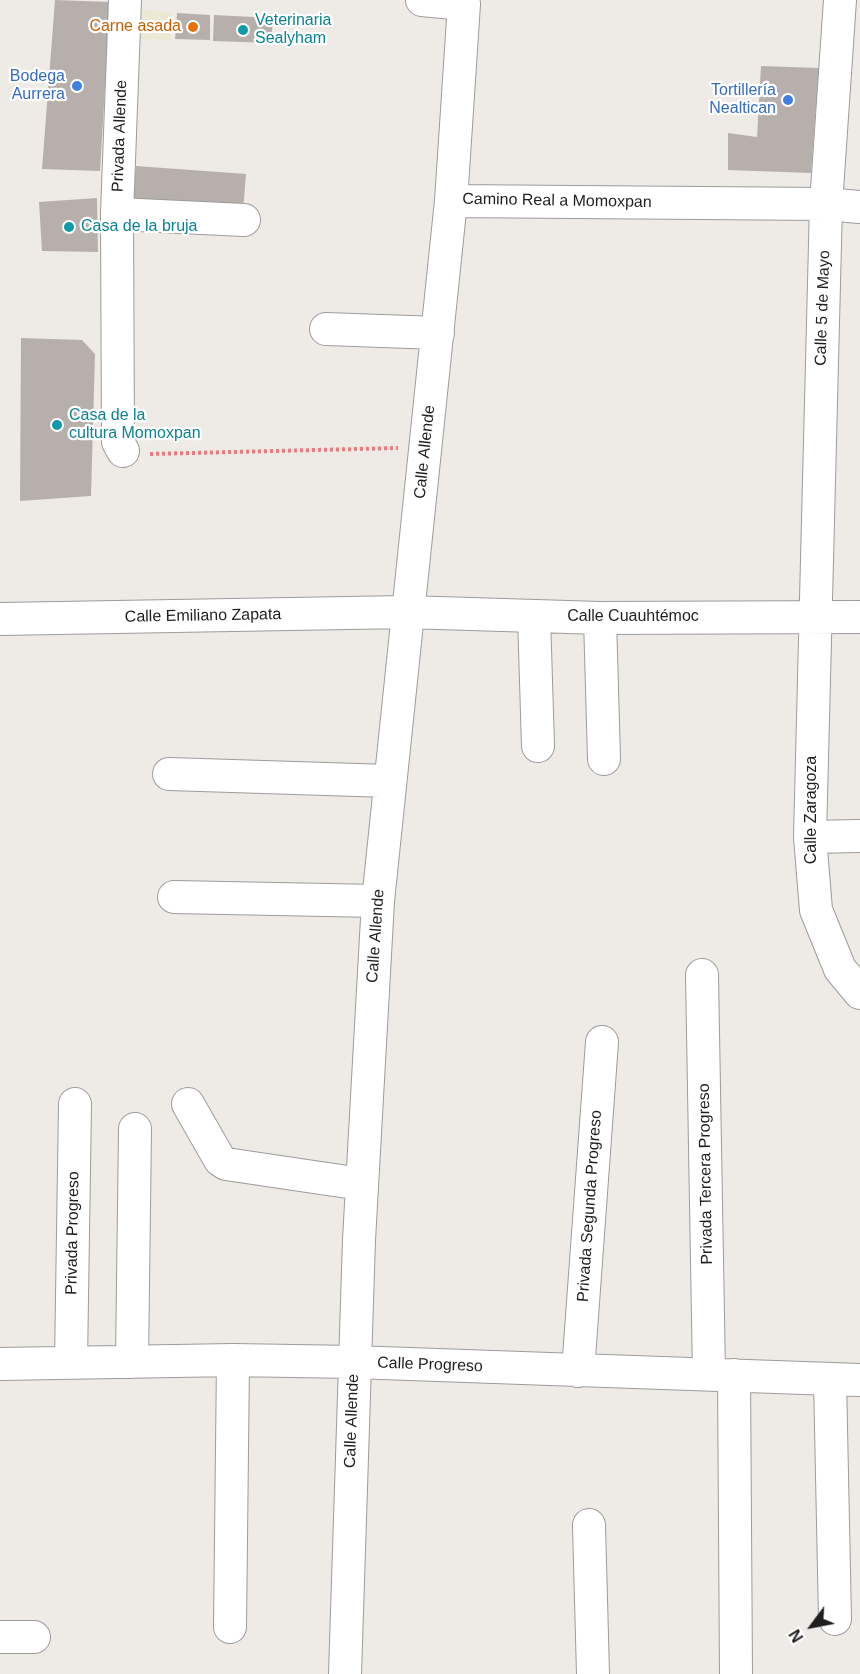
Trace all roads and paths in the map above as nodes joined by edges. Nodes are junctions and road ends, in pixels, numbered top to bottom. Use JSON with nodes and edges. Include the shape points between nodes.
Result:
{"nodes":[{"id":1,"x":125,"y":0,"type":"edge"},
{"id":2,"x":422,"y":0,"type":"edge"},
{"id":3,"x":840,"y":0,"type":"edge"},
{"id":4,"x":466,"y":2,"type":"edge"},
{"id":5,"x":451,"y":201,"type":"junction"},
{"id":6,"x":826,"y":204,"type":"junction"},
{"id":7,"x":860,"y":207,"type":"edge"},
{"id":8,"x":117,"y":214,"type":"junction"},
{"id":9,"x":244,"y":220,"type":"dead end"},
{"id":10,"x":327,"y":329,"type":"dead end"},
{"id":11,"x":438,"y":333,"type":"junction"},
{"id":12,"x":426,"y":448,"type":"junction"},
{"id":13,"x":123,"y":451,"type":"joint"},
{"id":14,"x":406,"y":612,"type":"junction"},
{"id":15,"x":534,"y":616,"type":"junction"},
{"id":16,"x":815,"y":616,"type":"junction"},
{"id":17,"x":860,"y":617,"type":"edge"},
{"id":18,"x":600,"y":618,"type":"junction"},
{"id":19,"x":0,"y":619,"type":"edge"},
{"id":20,"x":538,"y":746,"type":"dead end"},
{"id":21,"x":604,"y":759,"type":"dead end"},
{"id":22,"x":169,"y":774,"type":"dead end"},
{"id":23,"x":389,"y":781,"type":"junction"},
{"id":24,"x":860,"y":836,"type":"edge"},
{"id":25,"x":810,"y":837,"type":"junction"},
{"id":26,"x":174,"y":897,"type":"dead end"},
{"id":27,"x":378,"y":900,"type":"junction"},
{"id":28,"x":702,"y":975,"type":"dead end"},
{"id":29,"x":860,"y":993,"type":"edge"},
{"id":30,"x":602,"y":1042,"type":"dead end"},
{"id":31,"x":75,"y":1104,"type":"dead end"},
{"id":32,"x":188,"y":1104,"type":"dead end"},
{"id":33,"x":135,"y":1129,"type":"dead end"},
{"id":34,"x":361,"y":1184,"type":"junction"},
{"id":35,"x":233,"y":1360,"type":"junction"},
{"id":36,"x":70,"y":1362,"type":"junction"},
{"id":37,"x":132,"y":1362,"type":"junction"},
{"id":38,"x":354,"y":1362,"type":"junction"},
{"id":39,"x":0,"y":1364,"type":"edge"},
{"id":40,"x":578,"y":1371,"type":"junction"},
{"id":41,"x":722,"y":1374,"type":"junction"},
{"id":42,"x":845,"y":1379,"type":"edge"},
{"id":43,"x":589,"y":1525,"type":"dead end"},
{"id":44,"x":835,"y":1619,"type":"dead end"},
{"id":45,"x":230,"y":1627,"type":"dead end"},
{"id":46,"x":0,"y":1637,"type":"edge"},
{"id":47,"x":34,"y":1637,"type":"dead end"},
{"id":48,"x":345,"y":1674,"type":"edge"},
{"id":49,"x":593,"y":1674,"type":"edge"},
{"id":50,"x":736,"y":1674,"type":"edge"}],
"edges":[{"from":1,"to":8,"type":"street","name":"Privada Allende"},
{"from":2,"to":4,"type":"street"},
{"from":3,"to":6,"type":"street","name":"Calle 5 de Mayo"},
{"from":4,"to":5,"type":"street","name":"Camino Real a Momoxpan"},
{"from":5,"to":6,"type":"street","name":"Camino Real a Momoxpan"},
{"from":5,"to":11,"type":"street","name":"Calle Allende"},
{"from":6,"to":7,"type":"street","name":"Camino Real a Momoxpan"},
{"from":6,"to":16,"type":"street","name":"Calle 5 de Mayo"},
{"from":8,"to":9,"type":"street"},
{"from":8,"to":13,"type":"street","name":"Privada Allende","via":[[118,442]]},
{"from":10,"to":11,"type":"street"},
{"from":11,"to":12,"type":"street","name":"Calle Allende"},
{"from":12,"to":13,"type":"path","via":[[133,454]]},
{"from":12,"to":14,"type":"street","name":"Calle Allende"},
{"from":14,"to":15,"type":"street","name":"Calle Cuauhtémoc"},
{"from":14,"to":19,"type":"street","name":"Calle Emiliano Zapata"},
{"from":14,"to":23,"type":"street","name":"Calle Allende"},
{"from":15,"to":18,"type":"street","name":"Calle Cuauhtémoc"},
{"from":15,"to":20,"type":"street"},
{"from":16,"to":17,"type":"street","name":"Calle Cuauhtémoc"},
{"from":16,"to":18,"type":"street","name":"Calle Cuauhtémoc"},
{"from":16,"to":25,"type":"street","name":"Calle Zaragoza"},
{"from":18,"to":21,"type":"street"},
{"from":22,"to":23,"type":"street"},
{"from":23,"to":27,"type":"street","name":"Calle Allende"},
{"from":24,"to":25,"type":"street"},
{"from":25,"to":29,"type":"street","name":"Calle Zaragoza","via":[[816,910],[840,969]]},
{"from":26,"to":27,"type":"street"},
{"from":27,"to":34,"type":"street","name":"Calle Allende"},
{"from":28,"to":41,"type":"street","name":"Privada Tercera Progreso"},
{"from":30,"to":40,"type":"street","name":"Privada Segunda Progreso"},
{"from":31,"to":36,"type":"street","name":"Privada Progreso"},
{"from":32,"to":34,"type":"street","via":[[226,1164]]},
{"from":33,"to":37,"type":"street"},
{"from":34,"to":38,"type":"street","name":"Calle Allende"},
{"from":35,"to":37,"type":"street","name":"Calle Progreso"},
{"from":35,"to":38,"type":"street","name":"Calle Progreso"},
{"from":35,"to":45,"type":"street"},
{"from":36,"to":37,"type":"street","name":"Calle Progreso"},
{"from":36,"to":39,"type":"street","name":"Calle Progreso"},
{"from":38,"to":40,"type":"street","name":"Calle Progreso"},
{"from":38,"to":48,"type":"street","name":"Calle Allende"},
{"from":40,"to":41,"type":"street","name":"Calle Progreso"},
{"from":41,"to":42,"type":"street","name":"Calle Progreso"},
{"from":41,"to":50,"type":"street","name":"Privada Tercera Progreso"},
{"from":42,"to":44,"type":"street"},
{"from":43,"to":49,"type":"street"},
{"from":46,"to":47,"type":"street"}]}
